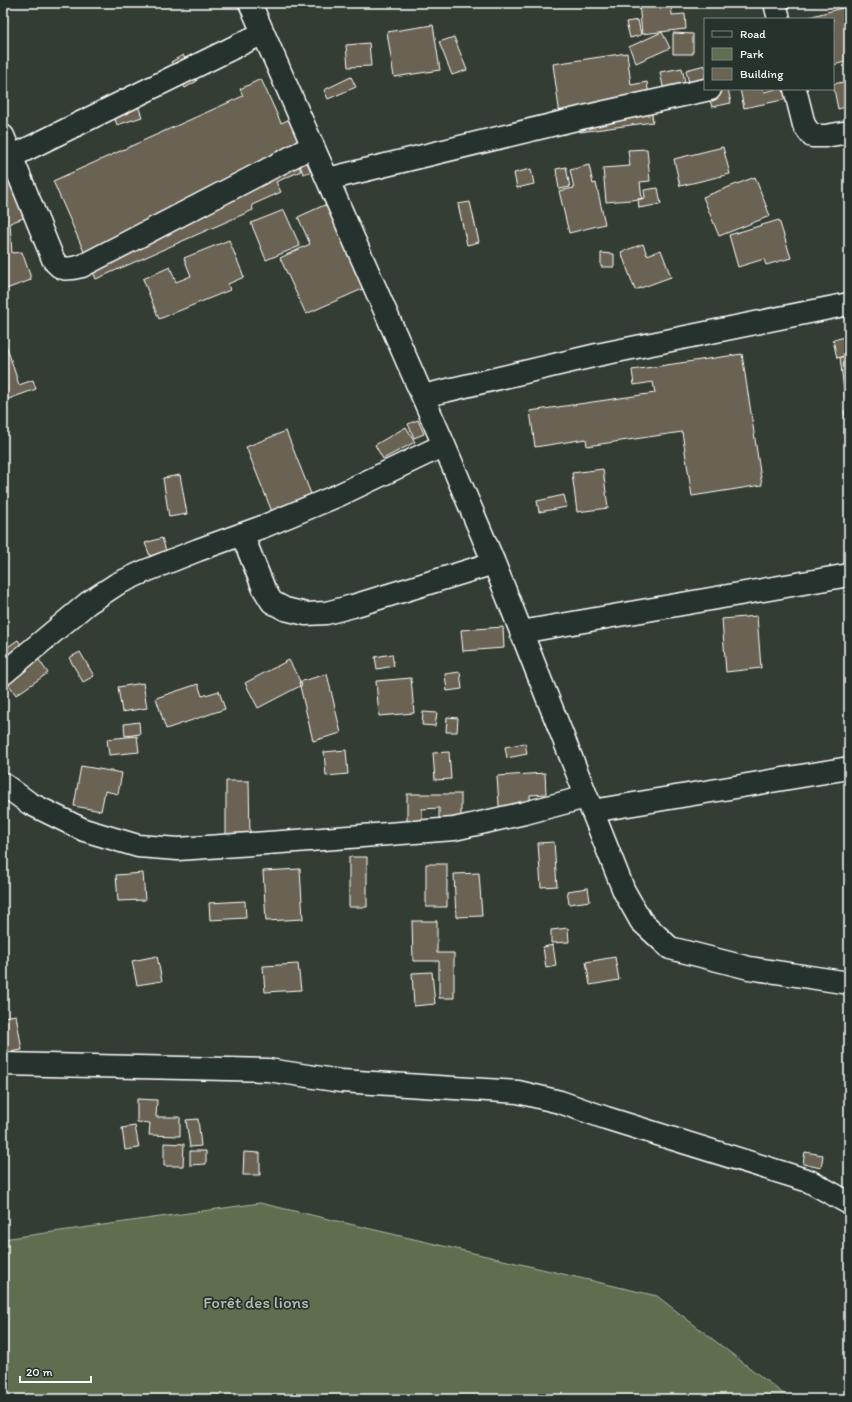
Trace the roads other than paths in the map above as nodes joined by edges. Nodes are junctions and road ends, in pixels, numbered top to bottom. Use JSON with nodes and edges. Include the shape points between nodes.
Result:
{"nodes":[{"id":1,"x":250,"y":3,"type":"edge"},
{"id":2,"x":263,"y":33,"type":"junction"},
{"id":3,"x":705,"y":90,"type":"edge"},
{"id":4,"x":795,"y":90,"type":"edge"},
{"id":5,"x":849,"y":132,"type":"edge"},
{"id":6,"x":3,"y":136,"type":"edge"},
{"id":7,"x":313,"y":146,"type":"junction"},
{"id":8,"x":11,"y":157,"type":"junction"},
{"id":9,"x":328,"y":179,"type":"junction"},
{"id":10,"x":849,"y":304,"type":"edge"},
{"id":11,"x":423,"y":396,"type":"junction"},
{"id":12,"x":444,"y":445,"type":"junction"},
{"id":13,"x":242,"y":534,"type":"junction"},
{"id":14,"x":494,"y":563,"type":"junction"},
{"id":15,"x":849,"y":575,"type":"edge"},
{"id":16,"x":521,"y":632,"type":"junction"},
{"id":17,"x":3,"y":674,"type":"edge"},
{"id":18,"x":849,"y":768,"type":"edge"},
{"id":19,"x":3,"y":784,"type":"edge"},
{"id":20,"x":589,"y":804,"type":"junction"},
{"id":21,"x":849,"y":983,"type":"edge"},
{"id":22,"x":3,"y":1064,"type":"edge"},
{"id":23,"x":849,"y":1203,"type":"edge"}],
"edges":[{"from":1,"to":2,"type":"street"},
{"from":2,"to":7,"type":"street"},
{"from":2,"to":8,"type":"street"},
{"from":3,"to":9,"type":"street","via":[[601,112]]},
{"from":4,"to":5,"type":"street","via":[[804,125],[812,136]]},
{"from":6,"to":8,"type":"street"},
{"from":7,"to":8,"type":"street","via":[[82,266],[72,268],[62,268],[53,259]]},
{"from":7,"to":9,"type":"street"},
{"from":9,"to":11,"type":"street"},
{"from":10,"to":11,"type":"street","via":[[597,355]]},
{"from":11,"to":12,"type":"street"},
{"from":12,"to":13,"type":"street","via":[[339,495]]},
{"from":12,"to":14,"type":"street"},
{"from":13,"to":14,"type":"street","via":[[264,589],[272,602],[285,609],[306,614],[326,613],[353,606]]},
{"from":13,"to":17,"type":"street","via":[[117,584],[88,603]]},
{"from":14,"to":16,"type":"street"},
{"from":15,"to":16,"type":"street"},
{"from":16,"to":20,"type":"street"},
{"from":18,"to":20,"type":"street"},
{"from":19,"to":20,"type":"street","via":[[29,803],[84,830],[138,846],[178,849],[454,829],[525,813]]},
{"from":20,"to":21,"type":"street","via":[[624,891],[641,921],[670,948],[749,968]]},
{"from":22,"to":23,"type":"street","via":[[268,1070],[341,1081],[518,1092],[560,1102],[809,1181]]}]}
